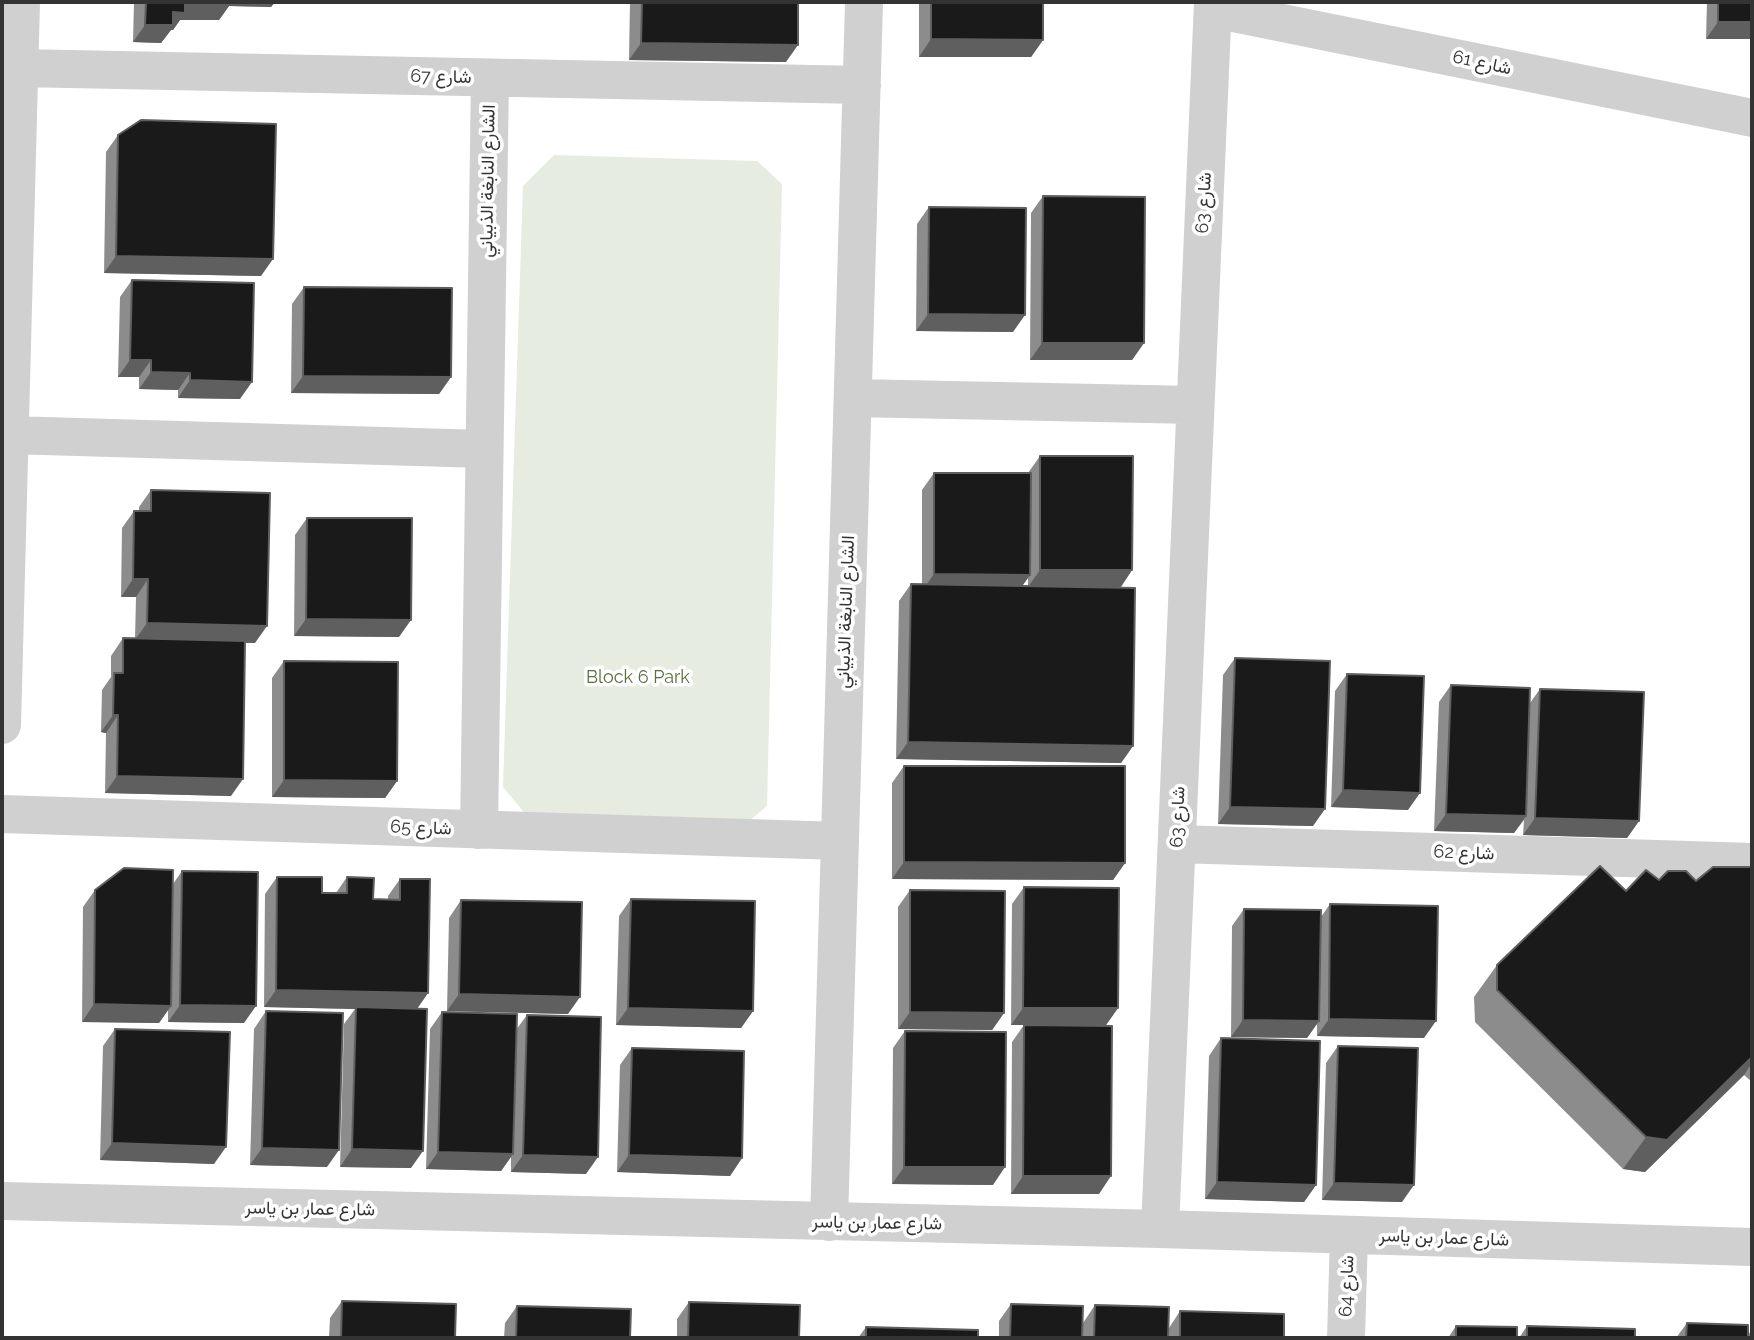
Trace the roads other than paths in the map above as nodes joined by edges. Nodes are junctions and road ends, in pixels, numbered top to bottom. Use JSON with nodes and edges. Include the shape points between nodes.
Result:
{"nodes":[{"id":1,"x":21,"y":2,"type":"edge"},
{"id":2,"x":864,"y":2,"type":"edge"},
{"id":3,"x":1213,"y":5,"type":"edge"},
{"id":4,"x":20,"y":68,"type":"junction"},
{"id":5,"x":490,"y":78,"type":"junction"},
{"id":6,"x":862,"y":85,"type":"junction"},
{"id":7,"x":1752,"y":118,"type":"edge"},
{"id":8,"x":853,"y":398,"type":"junction"},
{"id":9,"x":1195,"y":405,"type":"junction"},
{"id":10,"x":9,"y":435,"type":"junction"},
{"id":11,"x":484,"y":449,"type":"junction"},
{"id":12,"x":5,"y":503,"type":"edge"},
{"id":13,"x":4,"y":558,"type":"edge"},
{"id":14,"x":2,"y":725,"type":"edge"},
{"id":15,"x":2,"y":814,"type":"edge"},
{"id":16,"x":479,"y":830,"type":"junction"},
{"id":17,"x":840,"y":841,"type":"junction"},
{"id":18,"x":1177,"y":844,"type":"junction"},
{"id":19,"x":1752,"y":862,"type":"edge"},
{"id":20,"x":2,"y":1201,"type":"edge"},
{"id":21,"x":829,"y":1222,"type":"junction"},
{"id":22,"x":1160,"y":1229,"type":"junction"},
{"id":23,"x":1349,"y":1235,"type":"junction"},
{"id":24,"x":1752,"y":1247,"type":"edge"},
{"id":25,"x":1346,"y":1338,"type":"edge"}],
"edges":[{"from":1,"to":4,"type":"street"},
{"from":2,"to":6,"type":"street","name":"الشارع النابغة الذبياني"},
{"from":3,"to":7,"type":"street","name":"شارع 61"},
{"from":3,"to":9,"type":"street","name":"شارع 63"},
{"from":4,"to":5,"type":"street","name":"شارع 67"},
{"from":4,"to":10,"type":"street"},
{"from":5,"to":6,"type":"street","name":"شارع 67"},
{"from":5,"to":11,"type":"street","name":"الشارع النابغة الذبياني"},
{"from":6,"to":8,"type":"street","name":"الشارع النابغة الذبياني"},
{"from":8,"to":9,"type":"street"},
{"from":8,"to":17,"type":"street","name":"الشارع النابغة الذبياني"},
{"from":9,"to":18,"type":"street","name":"شارع 63"},
{"from":10,"to":11,"type":"street"},
{"from":10,"to":12,"type":"street"},
{"from":11,"to":16,"type":"street","name":"الشارع النابغة الذبياني"},
{"from":12,"to":13,"type":"street"},
{"from":13,"to":14,"type":"street"},
{"from":15,"to":16,"type":"street","name":"شارع 65"},
{"from":16,"to":17,"type":"street","name":"شارع 65"},
{"from":17,"to":21,"type":"street","name":"الشارع النابغة الذبياني"},
{"from":18,"to":19,"type":"street","name":"شارع 62"},
{"from":18,"to":22,"type":"street","name":"شارع 63"},
{"from":20,"to":21,"type":"street","name":"شارع عمار بن ياسر"},
{"from":21,"to":22,"type":"street","name":"شارع عمار بن ياسر"},
{"from":22,"to":23,"type":"street","name":"شارع عمار بن ياسر"},
{"from":23,"to":24,"type":"street","name":"شارع عمار بن ياسر"},
{"from":23,"to":25,"type":"street","name":"شارع 64"}]}
